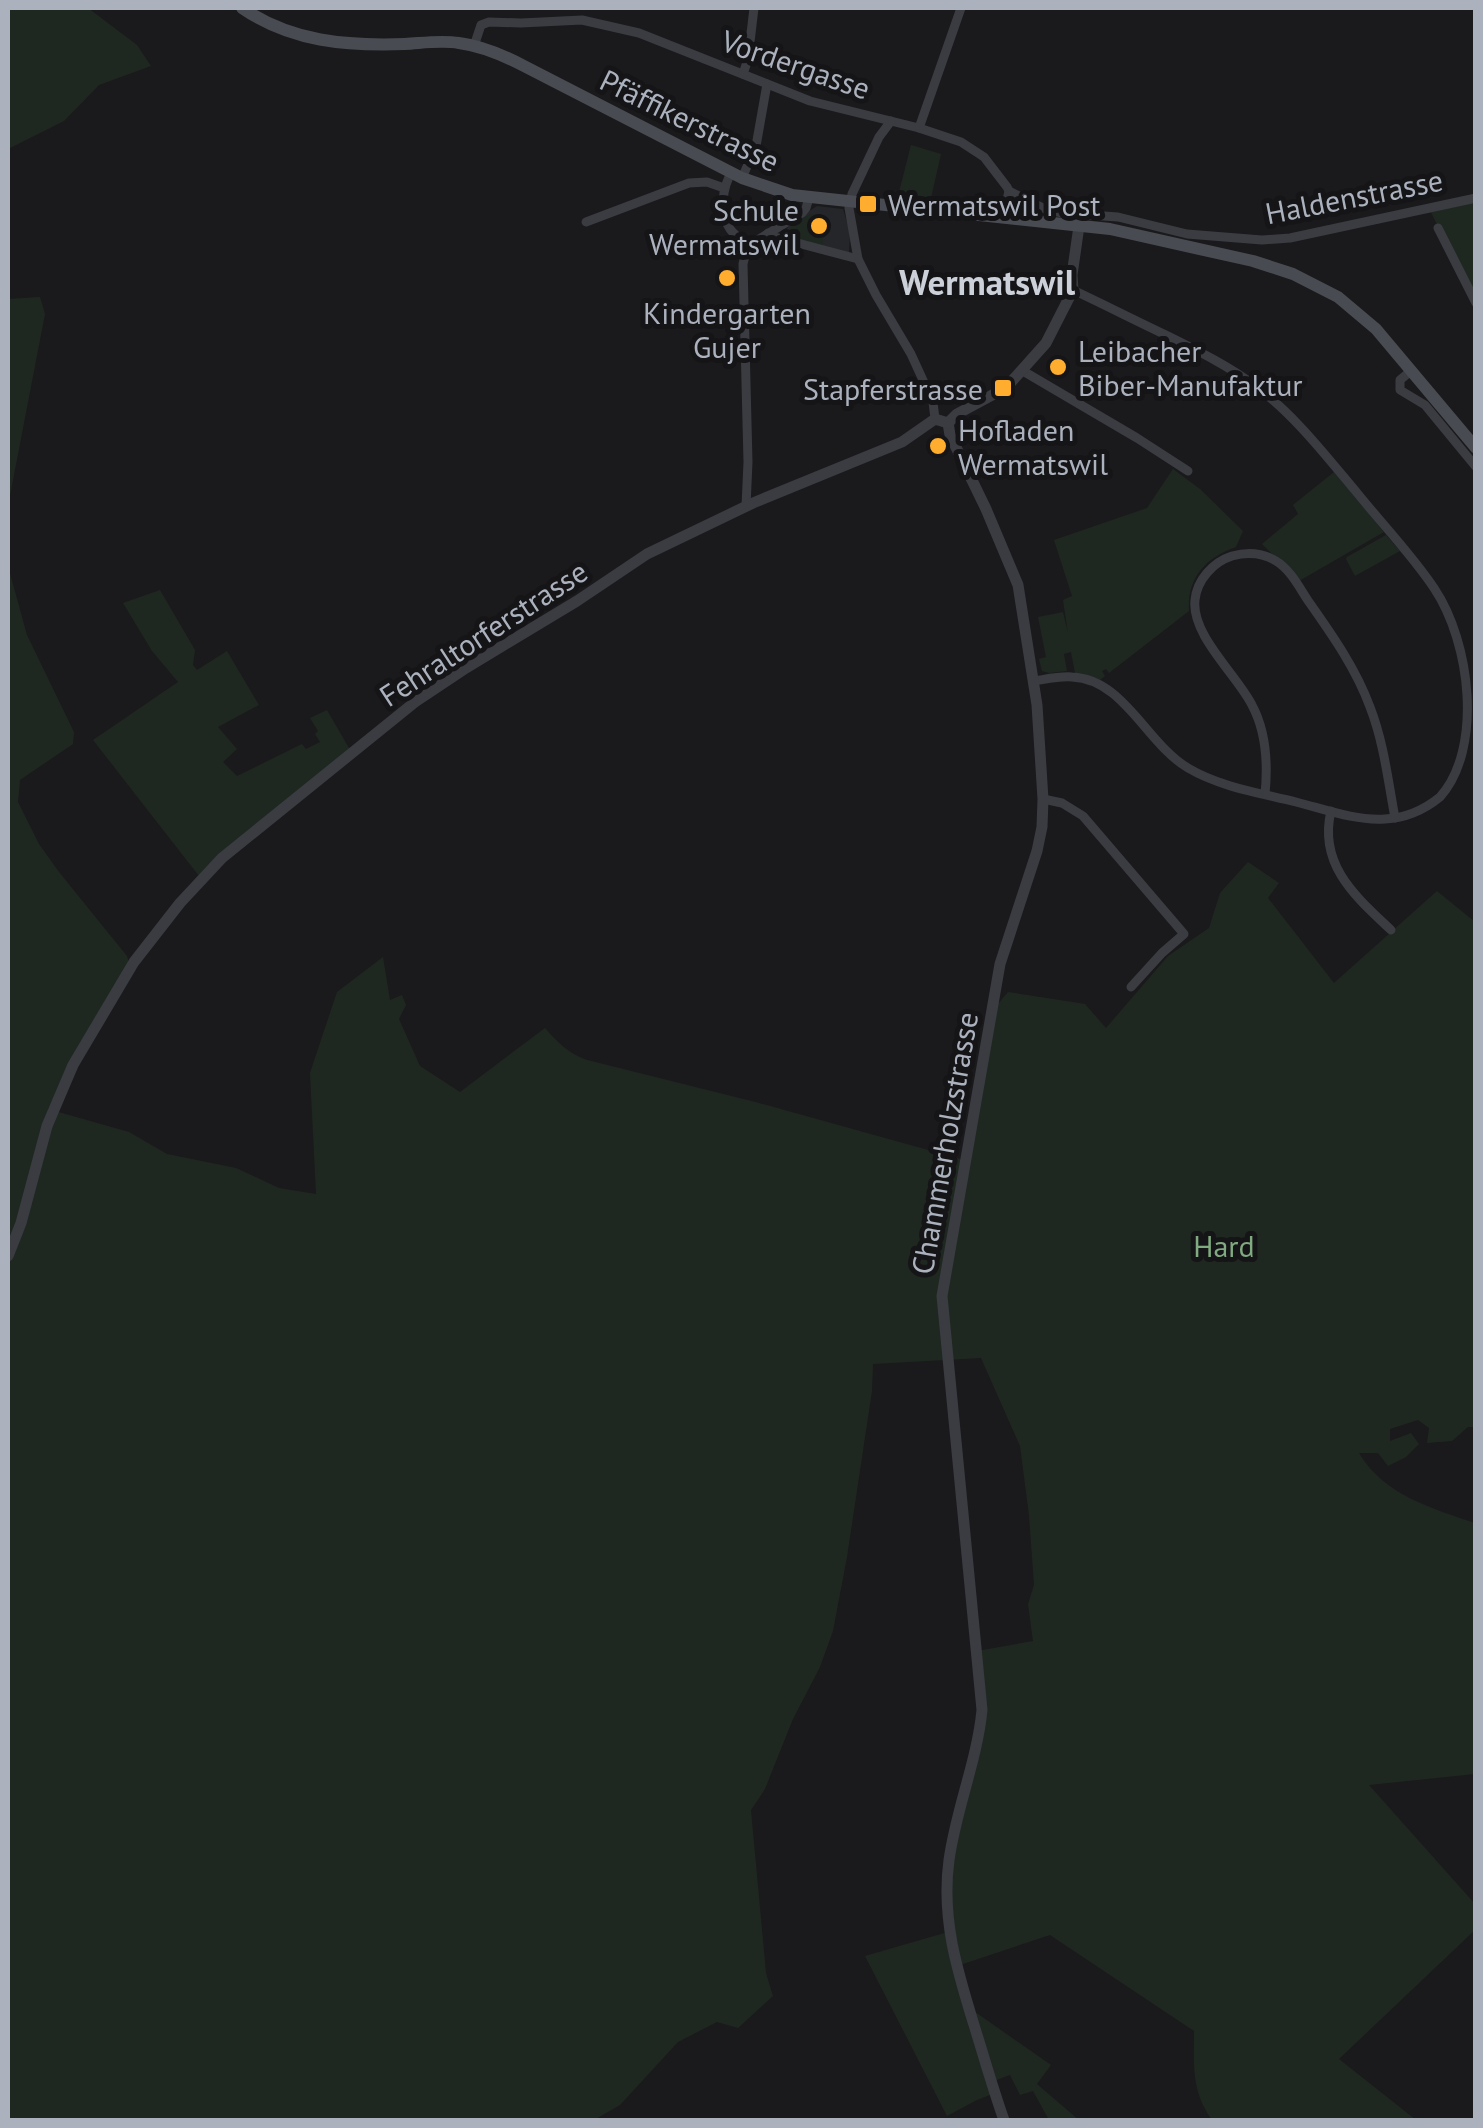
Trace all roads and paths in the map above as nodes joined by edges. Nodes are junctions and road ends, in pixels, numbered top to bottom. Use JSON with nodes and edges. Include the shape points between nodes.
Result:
{"nodes":[{"id":1,"x":242,"y":8,"type":"edge"},
{"id":2,"x":754,"y":8,"type":"edge"},
{"id":3,"x":961,"y":8,"type":"edge"},
{"id":4,"x":474,"y":46,"type":"junction"},
{"id":5,"x":743,"y":74,"type":"junction"},
{"id":6,"x":767,"y":84,"type":"junction"},
{"id":7,"x":869,"y":116,"type":"junction"},
{"id":8,"x":890,"y":121,"type":"junction"},
{"id":9,"x":919,"y":128,"type":"junction"},
{"id":10,"x":879,"y":138,"type":"junction"},
{"id":11,"x":737,"y":175,"type":"junction"},
{"id":12,"x":724,"y":188,"type":"junction"},
{"id":13,"x":1009,"y":191,"type":"junction"},
{"id":14,"x":809,"y":198,"type":"junction"},
{"id":15,"x":1476,"y":198,"type":"edge"},
{"id":16,"x":850,"y":202,"type":"junction"},
{"id":17,"x":1003,"y":218,"type":"junction"},
{"id":18,"x":586,"y":222,"type":"dead end"},
{"id":19,"x":785,"y":223,"type":"junction"},
{"id":20,"x":1078,"y":226,"type":"junction"},
{"id":21,"x":1438,"y":228,"type":"dead end"},
{"id":22,"x":768,"y":233,"type":"junction"},
{"id":23,"x":782,"y":239,"type":"junction"},
{"id":24,"x":749,"y":246,"type":"junction"},
{"id":25,"x":858,"y":259,"type":"junction"},
{"id":26,"x":1073,"y":290,"type":"junction"},
{"id":27,"x":1476,"y":304,"type":"edge"},
{"id":28,"x":1412,"y":370,"type":"junction"},
{"id":29,"x":1023,"y":371,"type":"junction"},
{"id":30,"x":941,"y":421,"type":"junction"},
{"id":31,"x":1476,"y":448,"type":"edge"},
{"id":32,"x":1476,"y":468,"type":"edge"},
{"id":33,"x":1188,"y":471,"type":"dead end"},
{"id":34,"x":746,"y":506,"type":"junction"},
{"id":35,"x":1034,"y":681,"type":"junction"},
{"id":36,"x":1265,"y":794,"type":"junction"},
{"id":37,"x":1043,"y":799,"type":"junction"},
{"id":38,"x":1331,"y":811,"type":"junction"},
{"id":39,"x":1395,"y":818,"type":"junction"},
{"id":40,"x":1391,"y":930,"type":"dead end"},
{"id":41,"x":1131,"y":987,"type":"dead end"},
{"id":42,"x":8,"y":1256,"type":"edge"},
{"id":43,"x":1004,"y":2120,"type":"edge"}],
"edges":[{"from":1,"to":4,"type":"main road","name":"Pfäffikerstrasse","via":[[277,28],[332,43]]},
{"from":2,"to":5,"type":"street"},
{"from":3,"to":9,"type":"street"},
{"from":4,"to":5,"type":"street","name":"Vordergasse","via":[[488,22],[582,20],[639,33]]},
{"from":4,"to":11,"type":"main road","name":"Pfäffikerstrasse"},
{"from":5,"to":6,"type":"street","name":"Vordergasse"},
{"from":6,"to":7,"type":"street","name":"Vordergasse"},
{"from":6,"to":11,"type":"street","via":[[756,146]]},
{"from":7,"to":8,"type":"street","name":"Vordergasse"},
{"from":7,"to":10,"type":"street"},
{"from":8,"to":9,"type":"street","name":"Vordergasse"},
{"from":8,"to":10,"type":"street"},
{"from":9,"to":13,"type":"street","name":"Vordergasse","via":[[974,148]]},
{"from":10,"to":16,"type":"street"},
{"from":11,"to":12,"type":"street"},
{"from":11,"to":14,"type":"main road","name":"Pfäffikerstrasse"},
{"from":12,"to":18,"type":"street","via":[[689,183]]},
{"from":12,"to":24,"type":"street","via":[[727,225]]},
{"from":13,"to":15,"type":"street","name":"Haldenstrasse","via":[[1053,212],[1262,240]]},
{"from":13,"to":17,"type":"street"},
{"from":14,"to":16,"type":"main road","name":"Pfäffikerstrasse"},
{"from":14,"to":19,"type":"street"},
{"from":16,"to":17,"type":"main road","name":"Pfäffikerstrasse"},
{"from":16,"to":25,"type":"street","name":"Chammerholzstrasse"},
{"from":17,"to":20,"type":"main road","name":"Pfäffikerstrasse"},
{"from":19,"to":22,"type":"street"},
{"from":19,"to":23,"type":"street"},
{"from":20,"to":26,"type":"street","name":"Fehraltorferstrasse"},
{"from":20,"to":28,"type":"main road","name":"Pfäffikerstrasse","via":[[1266,264],[1316,284],[1367,320]]},
{"from":21,"to":27,"type":"street"},
{"from":22,"to":23,"type":"street"},
{"from":22,"to":24,"type":"street"},
{"from":23,"to":25,"type":"street"},
{"from":24,"to":34,"type":"street","via":[[742,278]]},
{"from":25,"to":30,"type":"street","name":"Chammerholzstrasse"},
{"from":26,"to":29,"type":"street","name":"Fehraltorferstrasse"},
{"from":26,"to":39,"type":"street","via":[[1255,385],[1321,450],[1436,590],[1466,662],[1475,736],[1465,767],[1446,792]]},
{"from":28,"to":31,"type":"main road","name":"Pfäffikerstrasse"},
{"from":28,"to":32,"type":"street","via":[[1400,380],[1400,390],[1425,406]]},
{"from":29,"to":30,"type":"street","name":"Fehraltorferstrasse"},
{"from":29,"to":33,"type":"street"},
{"from":30,"to":34,"type":"street","name":"Fehraltorferstrasse"},
{"from":30,"to":35,"type":"street","name":"Chammerholzstrasse","via":[[1018,585]]},
{"from":34,"to":42,"type":"street","name":"Fehraltorferstrasse","via":[[646,554],[442,683],[222,858],[134,962],[73,1065]]},
{"from":35,"to":36,"type":"street","via":[[1072,677],[1098,684],[1183,765]]},
{"from":35,"to":37,"type":"street","name":"Chammerholzstrasse"},
{"from":36,"to":38,"type":"street"},
{"from":36,"to":39,"type":"street","via":[[1267,758],[1257,716],[1203,633],[1195,609],[1198,587],[1210,570],[1246,554],[1287,570],[1355,673],[1379,736]]},
{"from":37,"to":41,"type":"street","via":[[1083,816],[1184,934]]},
{"from":37,"to":43,"type":"street","name":"Chammerholzstrasse","via":[[1037,851],[1000,964],[942,1296],[982,1710],[952,1840],[946,1906],[956,1966]]},
{"from":38,"to":39,"type":"street"},
{"from":38,"to":40,"type":"street","via":[[1339,872]]}]}
